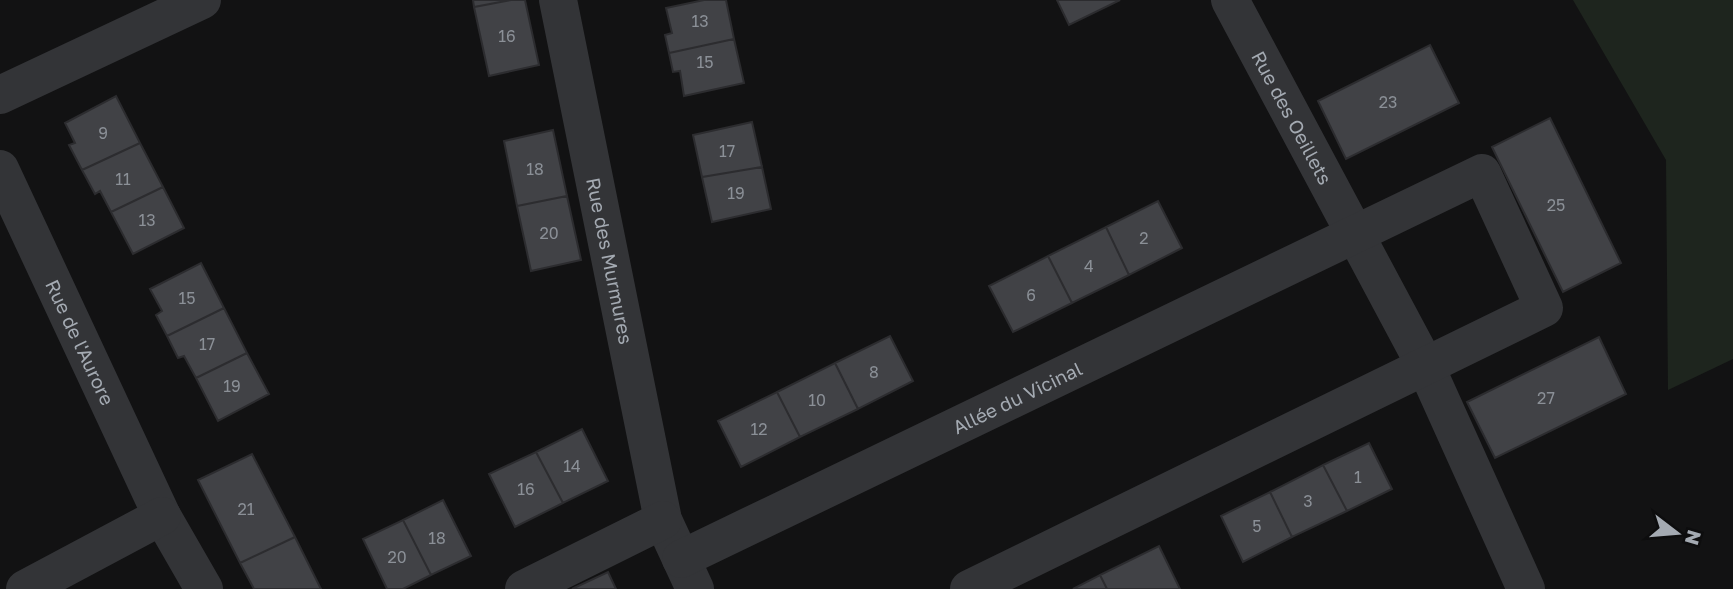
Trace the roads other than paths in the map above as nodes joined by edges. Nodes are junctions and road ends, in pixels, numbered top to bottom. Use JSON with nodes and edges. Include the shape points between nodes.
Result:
{"nodes":[{"id":1,"x":202,"y":0,"type":"edge"},
{"id":2,"x":558,"y":0,"type":"edge"},
{"id":3,"x":1230,"y":0,"type":"edge"},
{"id":4,"x":0,"y":95,"type":"edge"},
{"id":5,"x":0,"y":169,"type":"edge"},
{"id":6,"x":1354,"y":235,"type":"junction"},
{"id":7,"x":1424,"y":365,"type":"junction"},
{"id":8,"x":162,"y":516,"type":"junction"},
{"id":9,"x":663,"y":520,"type":"junction"},
{"id":10,"x":688,"y":574,"type":"edge"},
{"id":11,"x":25,"y":589,"type":"edge"},
{"id":12,"x":204,"y":589,"type":"edge"},
{"id":13,"x":524,"y":589,"type":"edge"},
{"id":14,"x":969,"y":589,"type":"edge"},
{"id":15,"x":1526,"y":589,"type":"edge"}],
"edges":[{"from":1,"to":4,"type":"street"},
{"from":2,"to":9,"type":"street","name":"Rue des Murmures"},
{"from":3,"to":6,"type":"street","name":"Rue des Oeillets"},
{"from":5,"to":8,"type":"street","name":"Rue de l'Aurore"},
{"from":6,"to":7,"type":"street","name":"Rue des Oeillets"},
{"from":6,"to":7,"type":"street","via":[[1482,173],[1544,308]]},
{"from":6,"to":10,"type":"street","name":"Allée du Vicinal"},
{"from":7,"to":14,"type":"street"},
{"from":7,"to":15,"type":"street","name":"Rue des Oeillets"},
{"from":8,"to":11,"type":"street"},
{"from":8,"to":12,"type":"street","name":"Rue de l'Aurore"},
{"from":9,"to":10,"type":"street","name":"Allée du Vicinal"},
{"from":9,"to":13,"type":"street"}]}
